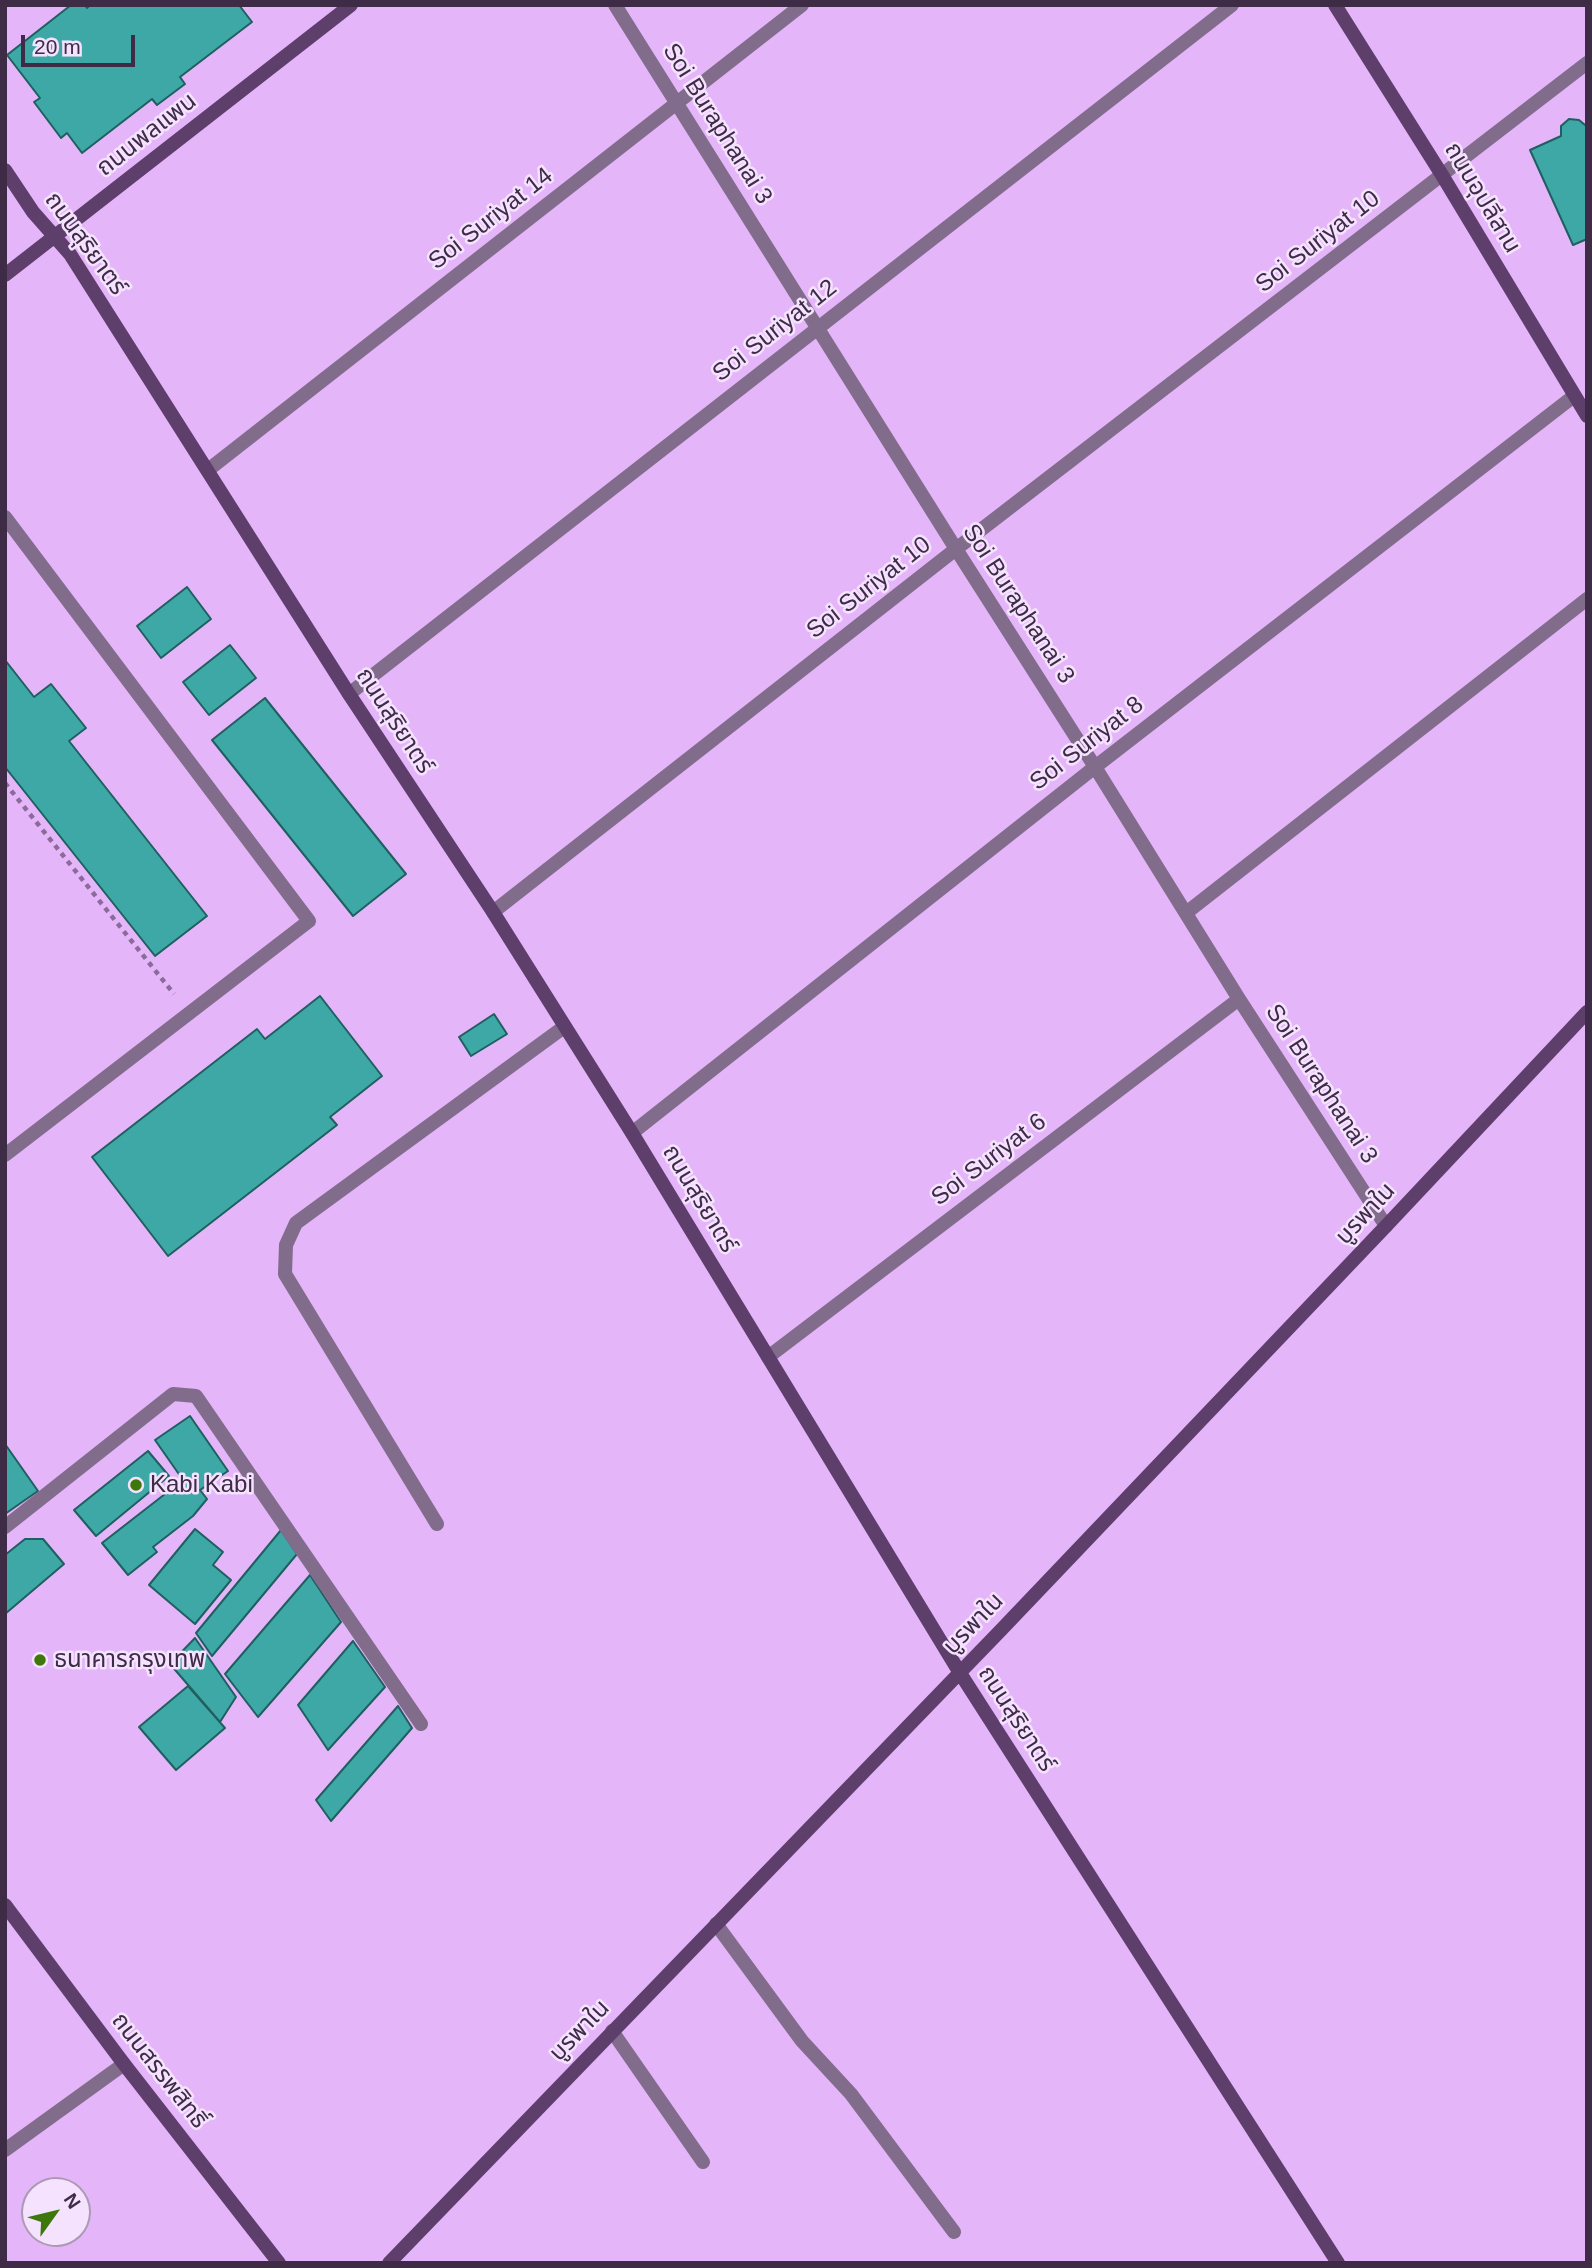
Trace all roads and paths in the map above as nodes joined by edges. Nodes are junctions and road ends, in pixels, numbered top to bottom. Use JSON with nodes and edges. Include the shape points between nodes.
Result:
{"nodes":[{"id":1,"x":351,"y":5,"type":"edge"},
{"id":2,"x":615,"y":5,"type":"edge"},
{"id":3,"x":802,"y":5,"type":"edge"},
{"id":4,"x":1231,"y":5,"type":"edge"},
{"id":5,"x":1335,"y":5,"type":"edge"},
{"id":6,"x":1587,"y":63,"type":"edge"},
{"id":7,"x":677,"y":103,"type":"junction"},
{"id":8,"x":5,"y":170,"type":"edge"},
{"id":9,"x":1442,"y":175,"type":"junction"},
{"id":10,"x":55,"y":236,"type":"junction"},
{"id":11,"x":5,"y":275,"type":"edge"},
{"id":12,"x":818,"y":326,"type":"junction"},
{"id":13,"x":1574,"y":396,"type":"junction"},
{"id":14,"x":1587,"y":416,"type":"edge"},
{"id":15,"x":208,"y":470,"type":"junction"},
{"id":16,"x":5,"y":517,"type":"edge"},
{"id":17,"x":956,"y":549,"type":"junction"},
{"id":18,"x":1587,"y":599,"type":"edge"},
{"id":19,"x":349,"y":694,"type":"junction"},
{"id":20,"x":1095,"y":766,"type":"junction"},
{"id":21,"x":5,"y":783,"type":"edge"},
{"id":22,"x":493,"y":912,"type":"junction"},
{"id":23,"x":1186,"y":914,"type":"junction"},
{"id":24,"x":1239,"y":999,"type":"junction"},
{"id":25,"x":1587,"y":1012,"type":"edge"},
{"id":26,"x":189,"y":1014,"type":"junction"},
{"id":27,"x":564,"y":1027,"type":"junction"},
{"id":28,"x":632,"y":1133,"type":"junction"},
{"id":29,"x":5,"y":1155,"type":"edge"},
{"id":30,"x":1385,"y":1226,"type":"junction"},
{"id":31,"x":768,"y":1357,"type":"junction"},
{"id":32,"x":437,"y":1524,"type":"dead end"},
{"id":33,"x":5,"y":1527,"type":"edge"},
{"id":34,"x":960,"y":1673,"type":"junction"},
{"id":35,"x":421,"y":1724,"type":"dead end"},
{"id":36,"x":5,"y":1905,"type":"edge"},
{"id":37,"x":716,"y":1924,"type":"junction"},
{"id":38,"x":612,"y":2031,"type":"junction"},
{"id":39,"x":124,"y":2064,"type":"junction"},
{"id":40,"x":5,"y":2150,"type":"edge"},
{"id":41,"x":703,"y":2162,"type":"dead end"},
{"id":42,"x":954,"y":2232,"type":"dead end"},
{"id":43,"x":279,"y":2263,"type":"edge"},
{"id":44,"x":389,"y":2263,"type":"edge"},
{"id":45,"x":1338,"y":2263,"type":"edge"}],
"edges":[{"from":1,"to":10,"type":"street","name":"ถนนพลแพน"},
{"from":2,"to":7,"type":"street","name":"Soi Buraphanai 3"},
{"from":3,"to":7,"type":"street","name":"Soi Suriyat 14"},
{"from":4,"to":12,"type":"street","name":"Soi Suriyat 12"},
{"from":5,"to":9,"type":"street","name":"ถนนอุปลีสาน"},
{"from":6,"to":9,"type":"street","name":"Soi Suriyat 10"},
{"from":7,"to":12,"type":"street","name":"Soi Buraphanai 3"},
{"from":7,"to":15,"type":"street","name":"Soi Suriyat 14"},
{"from":8,"to":10,"type":"street","name":"ถนนสุริยาตร์"},
{"from":9,"to":13,"type":"street","name":"ถนนอุปลีสาน"},
{"from":9,"to":17,"type":"street","name":"Soi Suriyat 10"},
{"from":10,"to":11,"type":"street","name":"ถนนพลแพน"},
{"from":10,"to":15,"type":"street","name":"ถนนสุริยาตร์"},
{"from":12,"to":17,"type":"street","name":"Soi Buraphanai 3"},
{"from":12,"to":19,"type":"street","name":"Soi Suriyat 12"},
{"from":13,"to":14,"type":"street","name":"ถนนอุปลีสาน"},
{"from":13,"to":20,"type":"street","name":"Soi Suriyat 8"},
{"from":15,"to":19,"type":"street","name":"ถนนสุริยาตร์"},
{"from":16,"to":26,"type":"street","via":[[309,921]]},
{"from":17,"to":20,"type":"street","name":"Soi Buraphanai 3"},
{"from":17,"to":22,"type":"street","name":"Soi Suriyat 10"},
{"from":18,"to":23,"type":"street"},
{"from":19,"to":22,"type":"street","name":"ถนนสุริยาตร์"},
{"from":20,"to":23,"type":"street","name":"Soi Buraphanai 3"},
{"from":20,"to":28,"type":"street","name":"Soi Suriyat 8"},
{"from":21,"to":26,"type":"path"},
{"from":22,"to":27,"type":"street","name":"ถนนสุริยาตร์"},
{"from":23,"to":24,"type":"street","name":"Soi Buraphanai 3"},
{"from":24,"to":30,"type":"street","name":"Soi Buraphanai 3"},
{"from":24,"to":31,"type":"street","name":"Soi Suriyat 6"},
{"from":25,"to":30,"type":"street","name":"บูรพาใน"},
{"from":26,"to":29,"type":"street"},
{"from":27,"to":28,"type":"street","name":"ถนนสุริยาตร์"},
{"from":27,"to":32,"type":"street","via":[[296,1223],[286,1245],[285,1274]]},
{"from":28,"to":31,"type":"street","name":"ถนนสุริยาตร์"},
{"from":30,"to":34,"type":"street","name":"บูรพาใน"},
{"from":31,"to":34,"type":"street","name":"ถนนสุริยาตร์"},
{"from":33,"to":35,"type":"street","via":[[173,1394],[196,1396]]},
{"from":34,"to":37,"type":"street","name":"บูรพาใน"},
{"from":34,"to":45,"type":"street","name":"ถนนสุริยาตร์"},
{"from":36,"to":39,"type":"street","name":"ถนนสรรพสิทธิ์"},
{"from":37,"to":38,"type":"street","name":"บูรพาใน"},
{"from":37,"to":42,"type":"street","via":[[802,2041],[852,2094]]},
{"from":38,"to":41,"type":"street"},
{"from":38,"to":44,"type":"street","name":"บูรพาใน"},
{"from":39,"to":40,"type":"street"},
{"from":39,"to":43,"type":"street","name":"ถนนสรรพสิทธิ์"}]}
